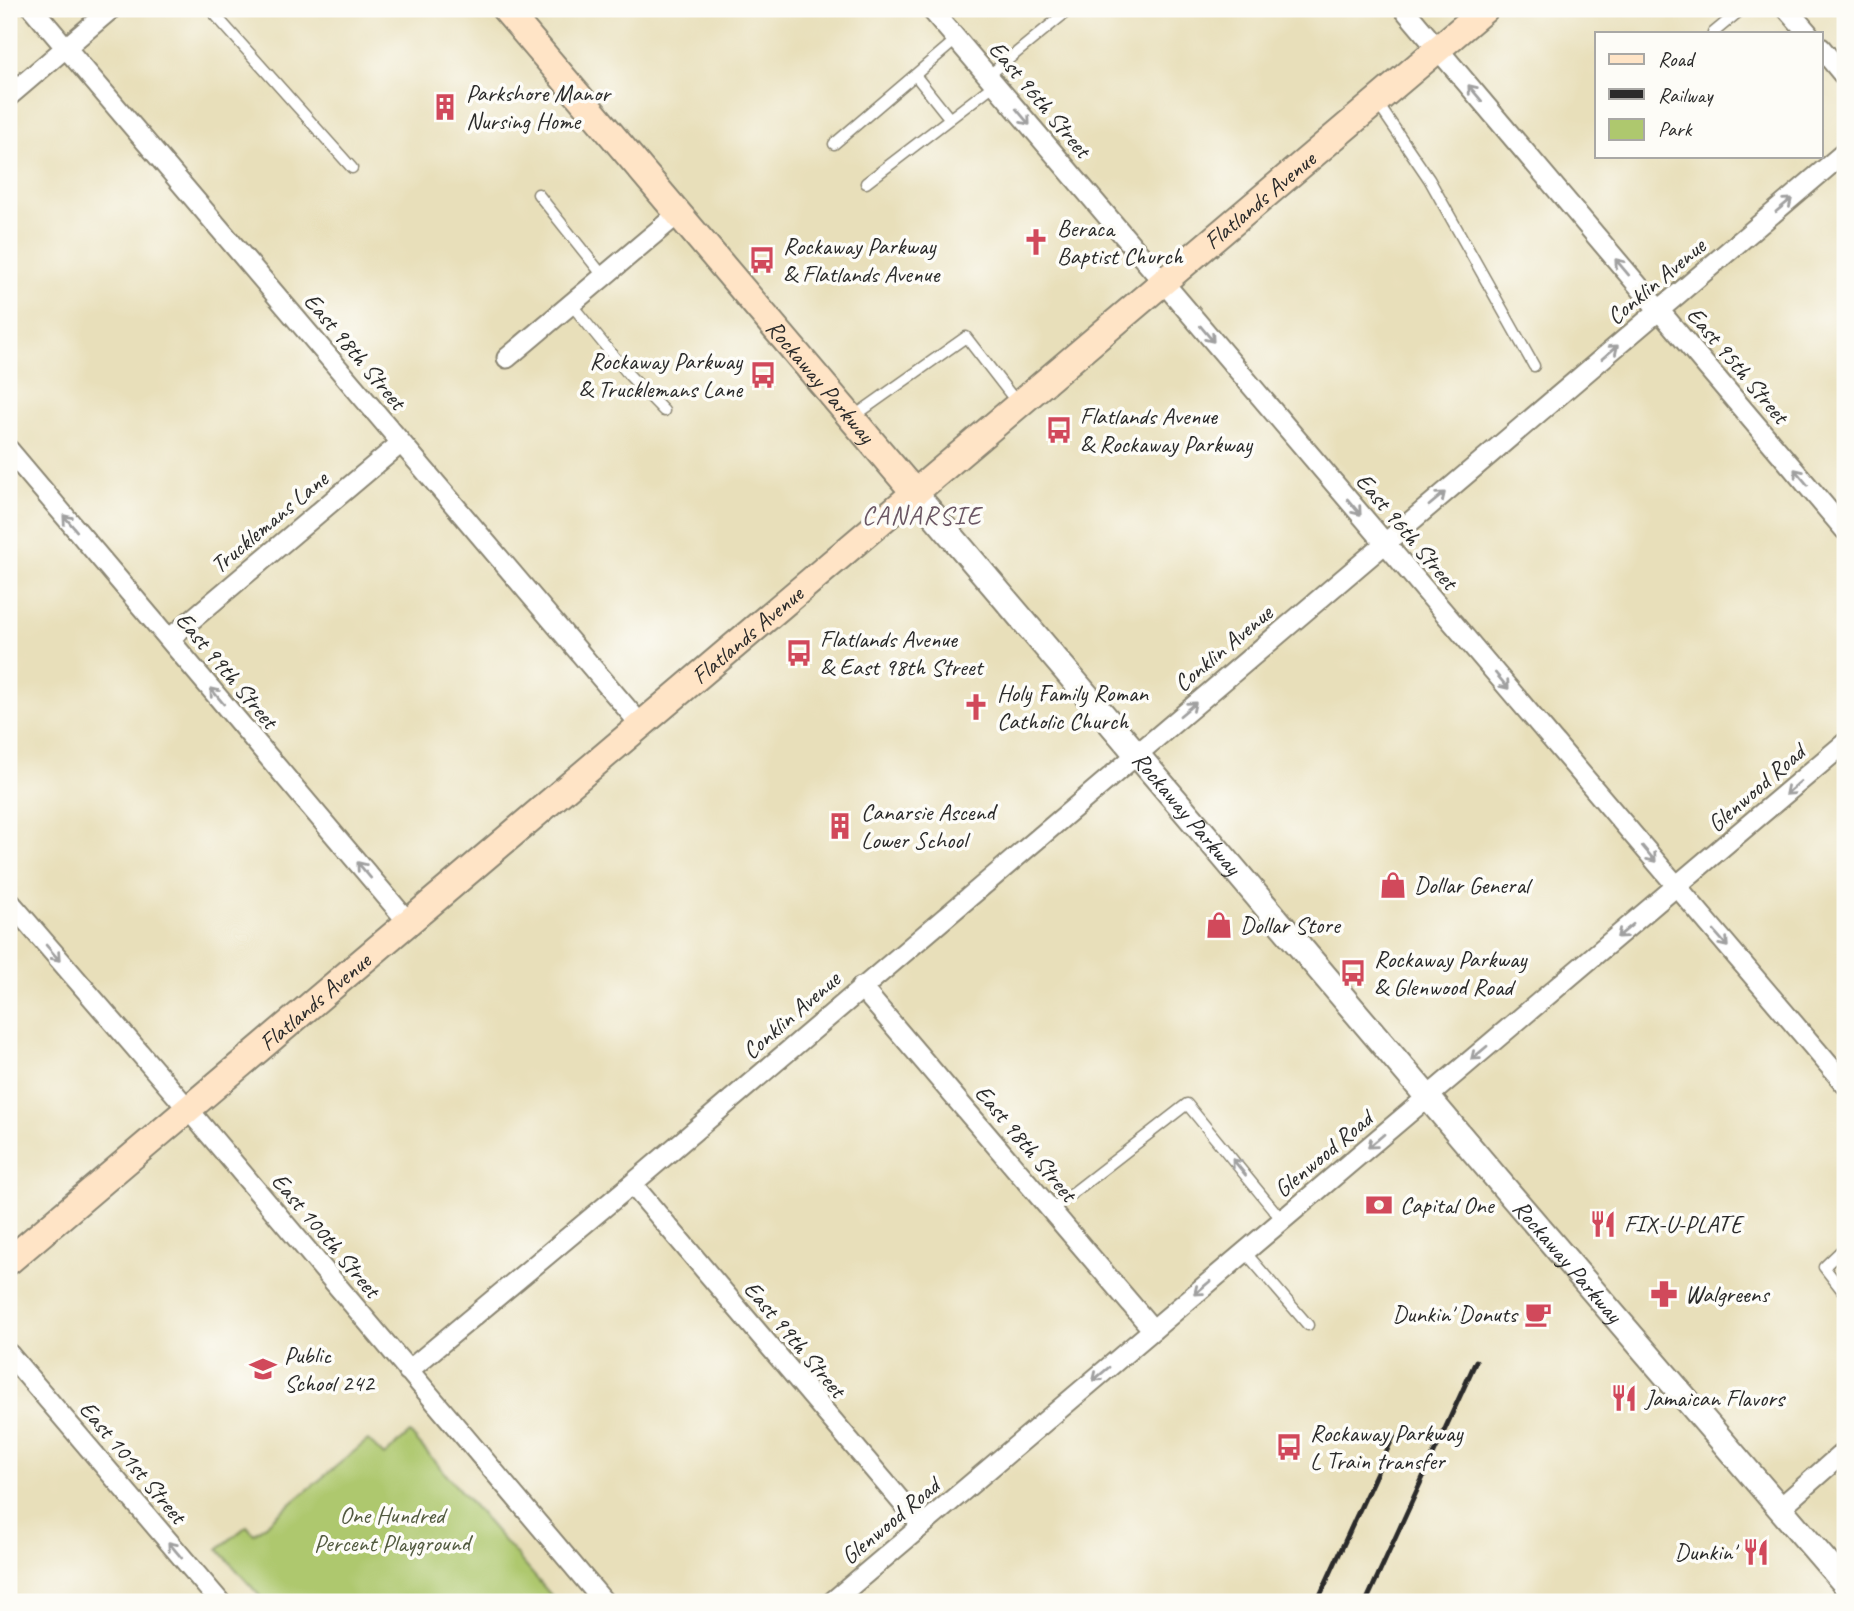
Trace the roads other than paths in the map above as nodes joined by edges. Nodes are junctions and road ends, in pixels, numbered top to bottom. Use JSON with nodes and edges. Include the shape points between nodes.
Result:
{"nodes":[{"id":1,"x":33,"y":9,"type":"edge"},
{"id":2,"x":111,"y":9,"type":"edge"},
{"id":3,"x":210,"y":9,"type":"edge"},
{"id":4,"x":505,"y":9,"type":"edge"},
{"id":5,"x":931,"y":9,"type":"edge"},
{"id":6,"x":1070,"y":9,"type":"edge"},
{"id":7,"x":1404,"y":9,"type":"edge"},
{"id":8,"x":1485,"y":9,"type":"edge"},
{"id":9,"x":1742,"y":9,"type":"edge"},
{"id":10,"x":1787,"y":9,"type":"edge"},
{"id":11,"x":1717,"y":32,"type":"edge"},
{"id":12,"x":1807,"y":32,"type":"edge"},
{"id":13,"x":957,"y":39,"type":"junction"},
{"id":14,"x":66,"y":47,"type":"junction"},
{"id":15,"x":1438,"y":48,"type":"junction"},
{"id":16,"x":1822,"y":49,"type":"edge"},
{"id":17,"x":915,"y":75,"type":"junction"},
{"id":18,"x":1845,"y":77,"type":"edge"},
{"id":19,"x":992,"y":80,"type":"junction"},
{"id":20,"x":9,"y":96,"type":"edge"},
{"id":21,"x":1376,"y":101,"type":"junction"},
{"id":22,"x":950,"y":119,"type":"junction"},
{"id":23,"x":834,"y":144,"type":"dead end"},
{"id":24,"x":1845,"y":152,"type":"edge"},
{"id":25,"x":1825,"y":161,"type":"edge"},
{"id":26,"x":352,"y":168,"type":"dead end"},
{"id":27,"x":866,"y":183,"type":"dead end"},
{"id":28,"x":538,"y":194,"type":"dead end"},
{"id":29,"x":679,"y":213,"type":"junction"},
{"id":30,"x":604,"y":277,"type":"junction"},
{"id":31,"x":1163,"y":282,"type":"junction"},
{"id":32,"x":571,"y":304,"type":"junction"},
{"id":33,"x":1659,"y":310,"type":"junction"},
{"id":34,"x":507,"y":358,"type":"dead end"},
{"id":35,"x":1534,"y":366,"type":"dead end"},
{"id":36,"x":1018,"y":405,"type":"junction"},
{"id":37,"x":664,"y":411,"type":"dead end"},
{"id":38,"x":852,"y":418,"type":"junction"},
{"id":39,"x":401,"y":443,"type":"junction"},
{"id":40,"x":9,"y":450,"type":"edge"},
{"id":41,"x":915,"y":493,"type":"junction"},
{"id":42,"x":1845,"y":530,"type":"edge"},
{"id":43,"x":1384,"y":543,"type":"junction"},
{"id":44,"x":169,"y":639,"type":"junction"},
{"id":45,"x":640,"y":725,"type":"junction"},
{"id":46,"x":1845,"y":743,"type":"edge"},
{"id":47,"x":1136,"y":754,"type":"junction"},
{"id":48,"x":1677,"y":887,"type":"junction"},
{"id":49,"x":9,"y":901,"type":"edge"},
{"id":50,"x":408,"y":922,"type":"junction"},
{"id":51,"x":861,"y":987,"type":"junction"},
{"id":52,"x":1845,"y":1084,"type":"edge"},
{"id":53,"x":1428,"y":1097,"type":"junction"},
{"id":54,"x":188,"y":1109,"type":"junction"},
{"id":55,"x":632,"y":1184,"type":"junction"},
{"id":56,"x":1051,"y":1210,"type":"junction"},
{"id":57,"x":1282,"y":1220,"type":"junction"},
{"id":58,"x":1845,"y":1247,"type":"edge"},
{"id":59,"x":1245,"y":1252,"type":"junction"},
{"id":60,"x":9,"y":1261,"type":"edge"},
{"id":61,"x":1845,"y":1294,"type":"edge"},
{"id":62,"x":1308,"y":1325,"type":"dead end"},
{"id":63,"x":1153,"y":1330,"type":"junction"},
{"id":64,"x":9,"y":1354,"type":"edge"},
{"id":65,"x":408,"y":1371,"type":"junction"},
{"id":66,"x":1845,"y":1451,"type":"edge"},
{"id":67,"x":1780,"y":1508,"type":"junction"},
{"id":68,"x":922,"y":1526,"type":"junction"},
{"id":69,"x":1845,"y":1584,"type":"edge"},
{"id":70,"x":220,"y":1602,"type":"edge"},
{"id":71,"x":604,"y":1602,"type":"edge"},
{"id":72,"x":832,"y":1602,"type":"edge"}],
"edges":[{"from":1,"to":14,"type":"street","name":"East 98th Street"},
{"from":2,"to":14,"type":"street"},
{"from":3,"to":26,"type":"lane"},
{"from":4,"to":29,"type":"main road","name":"Rockaway Parkway"},
{"from":5,"to":13,"type":"street","name":"East 96th Street"},
{"from":6,"to":19,"type":"lane"},
{"from":7,"to":15,"type":"street","name":"East 95th Street"},
{"from":8,"to":15,"type":"main road","name":"Flatlands Avenue"},
{"from":9,"to":11,"type":"lane"},
{"from":10,"to":12,"type":"street"},
{"from":13,"to":17,"type":"lane"},
{"from":13,"to":19,"type":"street","name":"East 96th Street"},
{"from":14,"to":20,"type":"street"},
{"from":14,"to":39,"type":"street","name":"East 98th Street"},
{"from":15,"to":21,"type":"main road","name":"Flatlands Avenue"},
{"from":33,"to":15,"type":"street","name":"East 95th Street","one_way":true},
{"from":16,"to":18,"type":"street"},
{"from":17,"to":22,"type":"lane"},
{"from":17,"to":23,"type":"lane"},
{"from":19,"to":22,"type":"lane"},
{"from":19,"to":31,"type":"street","name":"East 96th Street","one_way":true},
{"from":21,"to":31,"type":"main road","name":"Flatlands Avenue"},
{"from":21,"to":35,"type":"lane","via":[[1429,179]]},
{"from":22,"to":27,"type":"lane"},
{"from":24,"to":25,"type":"street","name":"Conklin Avenue"},
{"from":33,"to":25,"type":"street","name":"Conklin Avenue","one_way":true},
{"from":28,"to":30,"type":"lane"},
{"from":29,"to":30,"type":"street"},
{"from":29,"to":38,"type":"main road","name":"Rockaway Parkway"},
{"from":30,"to":32,"type":"street"},
{"from":31,"to":36,"type":"main road","name":"Flatlands Avenue"},
{"from":31,"to":43,"type":"street","name":"East 96th Street","one_way":true},
{"from":32,"to":34,"type":"street"},
{"from":32,"to":37,"type":"lane"},
{"from":42,"to":33,"type":"street","name":"East 95th Street","one_way":true},
{"from":43,"to":33,"type":"street","name":"Conklin Avenue","one_way":true},
{"from":36,"to":38,"type":"lane","via":[[966,337]]},
{"from":36,"to":41,"type":"main road","name":"Flatlands Avenue"},
{"from":38,"to":41,"type":"main road","name":"Rockaway Parkway"},
{"from":39,"to":44,"type":"street","name":"Trucklemans Lane"},
{"from":39,"to":45,"type":"street","name":"East 98th Street"},
{"from":44,"to":40,"type":"street","name":"East 99th Street","one_way":true},
{"from":41,"to":45,"type":"main road","name":"Flatlands Avenue"},
{"from":41,"to":47,"type":"street","name":"Rockaway Parkway"},
{"from":47,"to":43,"type":"street","name":"Conklin Avenue","one_way":true},
{"from":43,"to":48,"type":"street","name":"East 96th Street","one_way":true},
{"from":50,"to":44,"type":"street","name":"East 99th Street","one_way":true},
{"from":45,"to":50,"type":"main road","name":"Flatlands Avenue"},
{"from":46,"to":48,"type":"street","name":"Glenwood Road","one_way":true},
{"from":47,"to":51,"type":"street","name":"Conklin Avenue"},
{"from":47,"to":53,"type":"street","name":"Rockaway Parkway"},
{"from":48,"to":52,"type":"street","name":"East 96th Street","one_way":true},
{"from":48,"to":53,"type":"street","name":"Glenwood Road","one_way":true},
{"from":49,"to":54,"type":"street","name":"East 100th Street","one_way":true},
{"from":50,"to":54,"type":"main road","name":"Flatlands Avenue"},
{"from":51,"to":55,"type":"street","name":"Conklin Avenue"},
{"from":51,"to":56,"type":"street","name":"East 98th Street"},
{"from":53,"to":57,"type":"street","name":"Glenwood Road","one_way":true},
{"from":53,"to":67,"type":"street","name":"Rockaway Parkway"},
{"from":54,"to":60,"type":"main road","name":"Flatlands Avenue"},
{"from":54,"to":65,"type":"street","name":"East 100th Street"},
{"from":55,"to":65,"type":"street","name":"Conklin Avenue"},
{"from":55,"to":68,"type":"street","name":"East 99th Street"},
{"from":57,"to":56,"type":"lane","one_way":true,"via":[[1187,1104]]},
{"from":56,"to":63,"type":"street","name":"East 98th Street"},
{"from":57,"to":59,"type":"street","name":"Glenwood Road"},
{"from":58,"to":61,"type":"lane","via":[[1824,1267]]},
{"from":59,"to":62,"type":"lane"},
{"from":59,"to":63,"type":"street","name":"Glenwood Road","one_way":true},
{"from":63,"to":68,"type":"street","name":"Glenwood Road","one_way":true},
{"from":70,"to":64,"type":"street","name":"East 101st Street","one_way":true},
{"from":65,"to":71,"type":"street","name":"East 100th Street"},
{"from":66,"to":67,"type":"street"},
{"from":67,"to":69,"type":"street","name":"Rockaway Parkway"},
{"from":68,"to":72,"type":"street","name":"Glenwood Road"}]}
